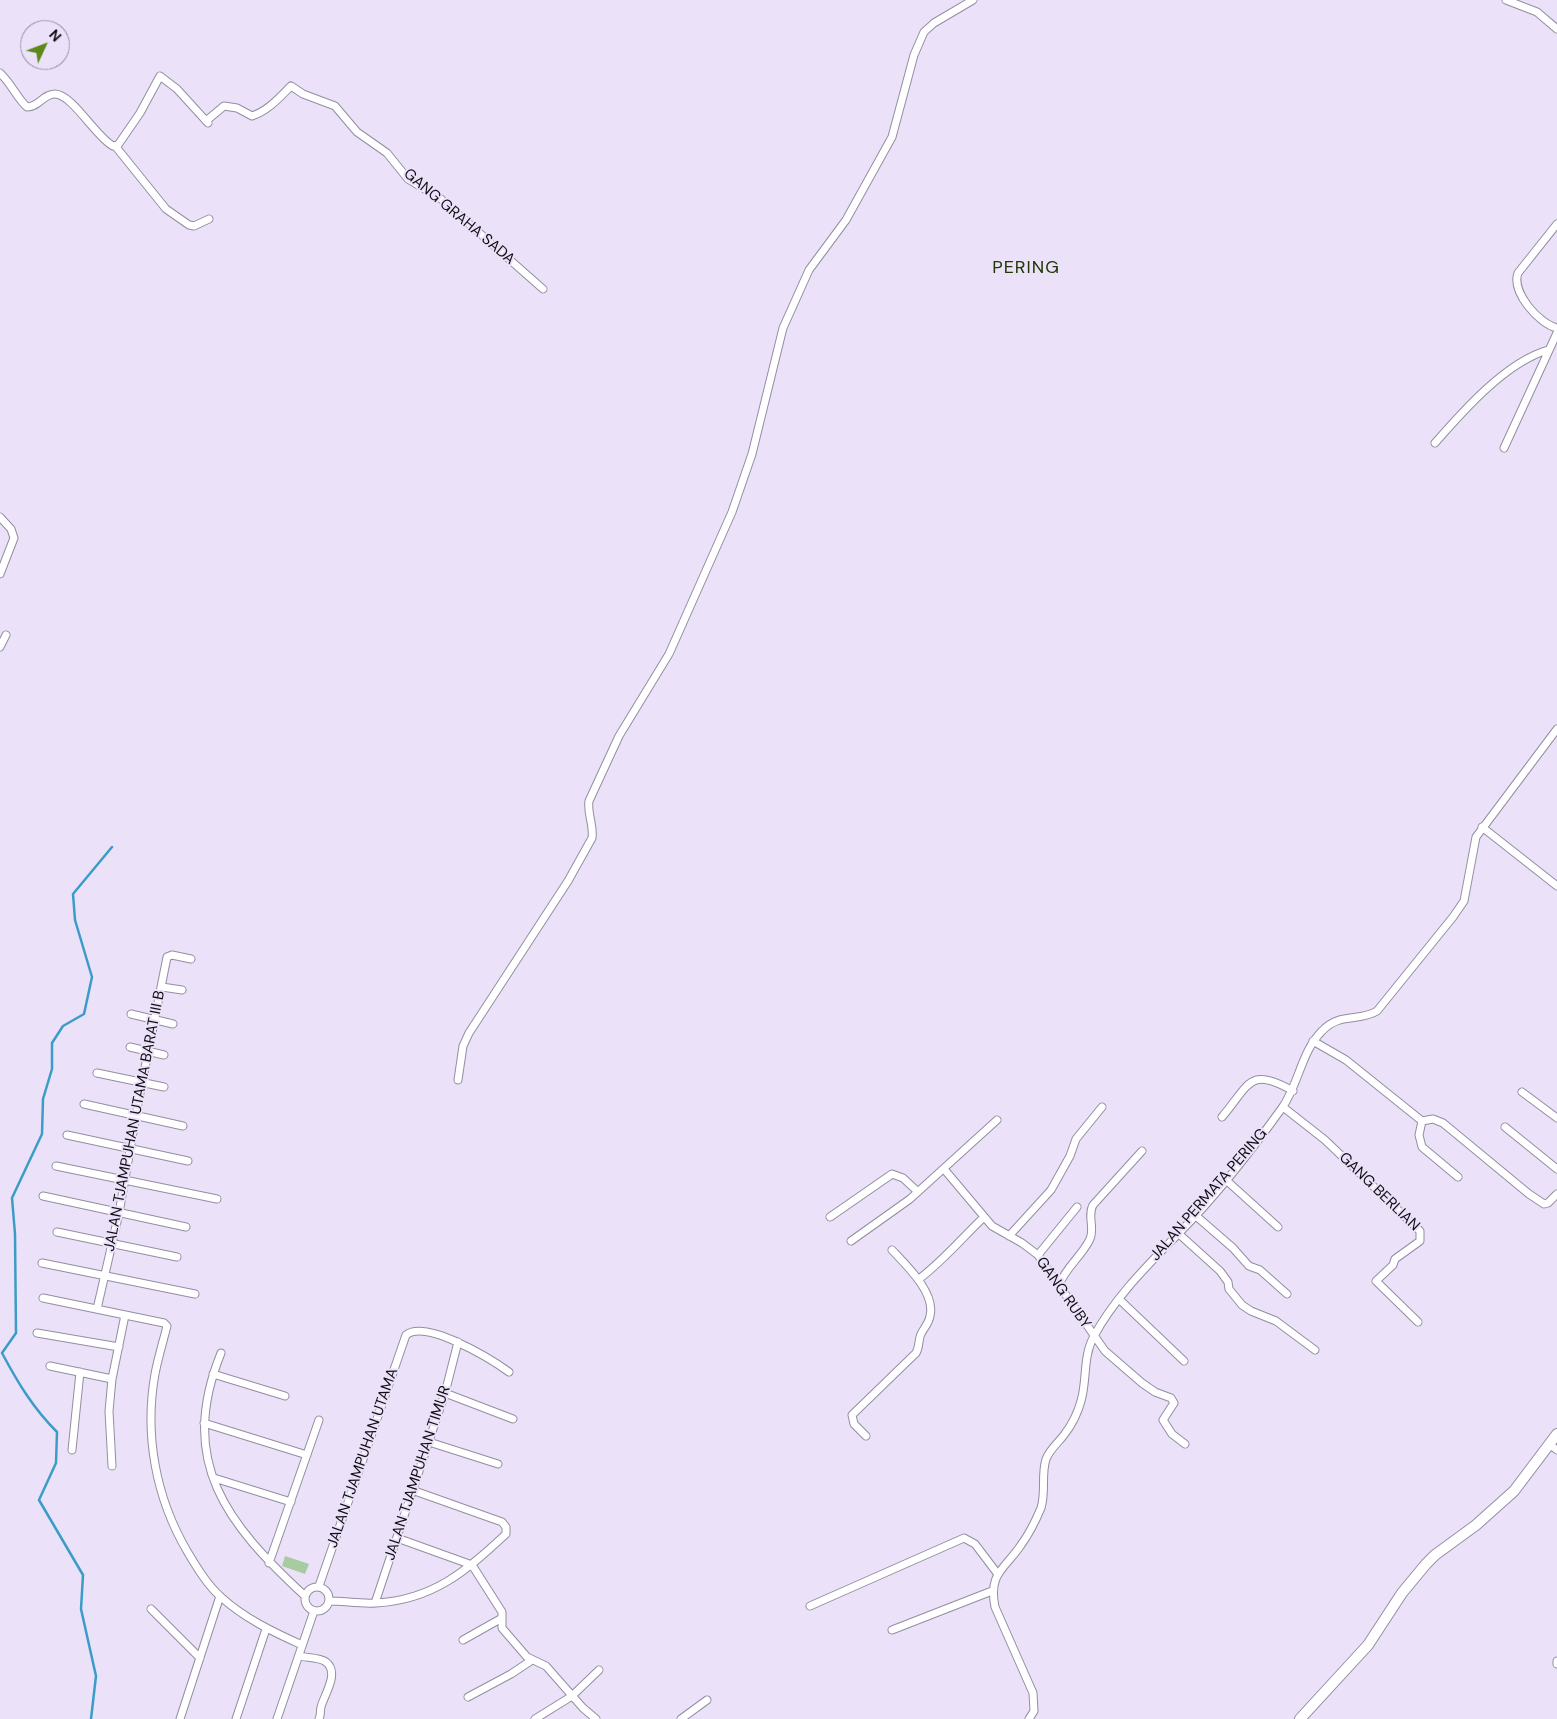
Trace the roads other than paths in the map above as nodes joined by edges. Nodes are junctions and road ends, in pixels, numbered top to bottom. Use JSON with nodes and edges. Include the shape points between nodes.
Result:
{"nodes":[{"id":1,"x":974,"y":0,"type":"edge"},
{"id":2,"x":1506,"y":0,"type":"edge"},
{"id":3,"x":1557,"y":29,"type":"edge"},
{"id":4,"x":0,"y":73,"type":"edge"},
{"id":5,"x":116,"y":146,"type":"junction"},
{"id":6,"x":209,"y":219,"type":"dead end"},
{"id":7,"x":1557,"y":224,"type":"edge"},
{"id":8,"x":543,"y":289,"type":"dead end"},
{"id":9,"x":1557,"y":328,"type":"edge"},
{"id":10,"x":1557,"y":333,"type":"edge"},
{"id":11,"x":1548,"y":350,"type":"junction"},
{"id":12,"x":1436,"y":443,"type":"dead end"},
{"id":13,"x":1504,"y":448,"type":"dead end"},
{"id":14,"x":0,"y":517,"type":"edge"},
{"id":15,"x":0,"y":574,"type":"edge"},
{"id":16,"x":6,"y":635,"type":"dead end"},
{"id":17,"x":0,"y":647,"type":"edge"},
{"id":18,"x":1557,"y":729,"type":"edge"},
{"id":19,"x":1482,"y":827,"type":"junction"},
{"id":20,"x":1557,"y":886,"type":"edge"},
{"id":21,"x":191,"y":959,"type":"dead end"},
{"id":22,"x":162,"y":987,"type":"junction"},
{"id":23,"x":182,"y":990,"type":"dead end"},
{"id":24,"x":131,"y":1014,"type":"dead end"},
{"id":25,"x":155,"y":1020,"type":"junction"},
{"id":26,"x":174,"y":1024,"type":"dead end"},
{"id":27,"x":1313,"y":1041,"type":"junction"},
{"id":28,"x":130,"y":1047,"type":"dead end"},
{"id":29,"x":149,"y":1052,"type":"junction"},
{"id":30,"x":164,"y":1055,"type":"dead end"},
{"id":31,"x":97,"y":1073,"type":"dead end"},
{"id":32,"x":458,"y":1080,"type":"dead end"},
{"id":33,"x":142,"y":1083,"type":"junction"},
{"id":34,"x":164,"y":1087,"type":"dead end"},
{"id":35,"x":1293,"y":1092,"type":"junction"},
{"id":36,"x":1522,"y":1092,"type":"dead end"},
{"id":37,"x":84,"y":1104,"type":"dead end"},
{"id":38,"x":1102,"y":1106,"type":"dead end"},
{"id":39,"x":1283,"y":1107,"type":"junction"},
{"id":40,"x":136,"y":1115,"type":"junction"},
{"id":41,"x":1222,"y":1117,"type":"dead end"},
{"id":42,"x":1557,"y":1118,"type":"edge"},
{"id":43,"x":997,"y":1120,"type":"dead end"},
{"id":44,"x":1422,"y":1121,"type":"junction"},
{"id":45,"x":183,"y":1126,"type":"dead end"},
{"id":46,"x":1505,"y":1127,"type":"dead end"},
{"id":47,"x":67,"y":1135,"type":"dead end"},
{"id":48,"x":130,"y":1149,"type":"junction"},
{"id":49,"x":1142,"y":1151,"type":"dead end"},
{"id":50,"x":188,"y":1161,"type":"dead end"},
{"id":51,"x":56,"y":1166,"type":"dead end"},
{"id":52,"x":944,"y":1169,"type":"junction"},
{"id":53,"x":1557,"y":1169,"type":"edge"},
{"id":54,"x":1458,"y":1177,"type":"dead end"},
{"id":55,"x":125,"y":1180,"type":"junction"},
{"id":56,"x":1226,"y":1180,"type":"junction"},
{"id":57,"x":917,"y":1191,"type":"junction"},
{"id":58,"x":1557,"y":1194,"type":"edge"},
{"id":59,"x":43,"y":1196,"type":"dead end"},
{"id":60,"x":217,"y":1198,"type":"dead end"},
{"id":61,"x":1077,"y":1206,"type":"dead end"},
{"id":62,"x":119,"y":1213,"type":"junction"},
{"id":63,"x":1196,"y":1215,"type":"junction"},
{"id":64,"x":830,"y":1217,"type":"dead end"},
{"id":65,"x":984,"y":1217,"type":"junction"},
{"id":66,"x":186,"y":1227,"type":"dead end"},
{"id":67,"x":1278,"y":1227,"type":"dead end"},
{"id":68,"x":57,"y":1232,"type":"dead end"},
{"id":69,"x":1179,"y":1234,"type":"junction"},
{"id":70,"x":1009,"y":1236,"type":"junction"},
{"id":71,"x":851,"y":1241,"type":"dead end"},
{"id":72,"x":112,"y":1244,"type":"junction"},
{"id":73,"x":892,"y":1250,"type":"dead end"},
{"id":74,"x":1038,"y":1255,"type":"junction"},
{"id":75,"x":177,"y":1257,"type":"dead end"},
{"id":76,"x":42,"y":1263,"type":"dead end"},
{"id":77,"x":104,"y":1276,"type":"junction"},
{"id":78,"x":919,"y":1279,"type":"junction"},
{"id":79,"x":1059,"y":1285,"type":"junction"},
{"id":80,"x":195,"y":1294,"type":"dead end"},
{"id":81,"x":1287,"y":1294,"type":"dead end"},
{"id":82,"x":43,"y":1298,"type":"dead end"},
{"id":83,"x":1120,"y":1300,"type":"junction"},
{"id":84,"x":97,"y":1309,"type":"junction"},
{"id":85,"x":125,"y":1315,"type":"junction"},
{"id":86,"x":1418,"y":1322,"type":"dead end"},
{"id":87,"x":38,"y":1333,"type":"dead end"},
{"id":88,"x":1094,"y":1337,"type":"junction"},
{"id":89,"x":458,"y":1342,"type":"junction"},
{"id":90,"x":119,"y":1348,"type":"junction"},
{"id":91,"x":1315,"y":1350,"type":"dead end"},
{"id":92,"x":221,"y":1353,"type":"dead end"},
{"id":93,"x":1184,"y":1361,"type":"dead end"},
{"id":94,"x":50,"y":1366,"type":"dead end"},
{"id":95,"x":80,"y":1372,"type":"junction"},
{"id":96,"x":509,"y":1372,"type":"dead end"},
{"id":97,"x":213,"y":1374,"type":"junction"},
{"id":98,"x":112,"y":1379,"type":"junction"},
{"id":99,"x":445,"y":1393,"type":"junction"},
{"id":100,"x":285,"y":1396,"type":"dead end"},
{"id":101,"x":513,"y":1419,"type":"dead end"},
{"id":102,"x":319,"y":1420,"type":"dead end"},
{"id":103,"x":204,"y":1423,"type":"junction"},
{"id":104,"x":1557,"y":1434,"type":"edge"},
{"id":105,"x":866,"y":1436,"type":"dead end"},
{"id":106,"x":429,"y":1442,"type":"junction"},
{"id":107,"x":1185,"y":1444,"type":"dead end"},
{"id":108,"x":1553,"y":1447,"type":"edge"},
{"id":109,"x":72,"y":1450,"type":"dead end"},
{"id":110,"x":306,"y":1455,"type":"junction"},
{"id":111,"x":498,"y":1464,"type":"dead end"},
{"id":112,"x":112,"y":1466,"type":"dead end"},
{"id":113,"x":214,"y":1478,"type":"junction"},
{"id":114,"x":412,"y":1490,"type":"junction"},
{"id":115,"x":291,"y":1502,"type":"junction"},
{"id":116,"x":397,"y":1538,"type":"junction"},
{"id":117,"x":270,"y":1563,"type":"junction"},
{"id":118,"x":472,"y":1565,"type":"junction"},
{"id":119,"x":997,"y":1573,"type":"junction"},
{"id":120,"x":319,"y":1586,"type":"junction"},
{"id":121,"x":992,"y":1591,"type":"junction"},
{"id":122,"x":220,"y":1596,"type":"junction"},
{"id":123,"x":305,"y":1596,"type":"junction"},
{"id":124,"x":329,"y":1601,"type":"junction"},
{"id":125,"x":375,"y":1603,"type":"junction"},
{"id":126,"x":810,"y":1606,"type":"dead end"},
{"id":127,"x":151,"y":1609,"type":"dead end"},
{"id":128,"x":314,"y":1610,"type":"junction"},
{"id":129,"x":502,"y":1618,"type":"junction"},
{"id":130,"x":266,"y":1629,"type":"junction"},
{"id":131,"x":892,"y":1630,"type":"dead end"},
{"id":132,"x":463,"y":1640,"type":"dead end"},
{"id":133,"x":302,"y":1645,"type":"junction"},
{"id":134,"x":299,"y":1656,"type":"junction"},
{"id":135,"x":200,"y":1658,"type":"junction"},
{"id":136,"x":532,"y":1660,"type":"junction"},
{"id":137,"x":598,"y":1670,"type":"dead end"},
{"id":138,"x":572,"y":1696,"type":"junction"},
{"id":139,"x":468,"y":1698,"type":"dead end"},
{"id":140,"x":707,"y":1700,"type":"dead end"},
{"id":141,"x":180,"y":1719,"type":"edge"},
{"id":142,"x":236,"y":1719,"type":"edge"},
{"id":143,"x":277,"y":1719,"type":"edge"},
{"id":144,"x":320,"y":1719,"type":"edge"},
{"id":145,"x":535,"y":1719,"type":"edge"},
{"id":146,"x":596,"y":1719,"type":"edge"},
{"id":147,"x":681,"y":1719,"type":"edge"},
{"id":148,"x":1029,"y":1719,"type":"edge"},
{"id":149,"x":1300,"y":1719,"type":"edge"}],
"edges":[{"from":1,"to":32,"type":"street","via":[[924,32],[914,55],[892,137],[846,220],[809,270],[783,328],[752,454],[732,512],[669,654],[619,736],[589,801],[592,838],[568,881],[469,1033],[462,1051]]},
{"from":2,"to":3,"type":"street","via":[[1537,12]]},
{"from":4,"to":5,"type":"street","via":[[27,107],[35,106],[50,94],[60,94],[100,136]]},
{"from":5,"to":6,"type":"street","via":[[166,209],[189,225]]},
{"from":5,"to":8,"type":"street","name":"GANG GRAHA SADA","via":[[140,113],[160,76],[177,89],[207,122],[224,106],[252,116],[258,114],[291,86],[335,106],[357,132],[387,153],[408,179],[441,199]]},
{"from":7,"to":9,"type":"street","via":[[1515,279],[1516,288],[1530,308],[1546,323]]},
{"from":10,"to":11,"type":"street"},
{"from":11,"to":12,"type":"street","via":[[1531,355],[1478,396]]},
{"from":11,"to":13,"type":"street"},
{"from":14,"to":15,"type":"street","via":[[14,538]]},
{"from":16,"to":17,"type":"street"},
{"from":18,"to":19,"type":"street","name":"JALAN PERMATA PERING"},
{"from":19,"to":20,"type":"street"},
{"from":19,"to":27,"type":"street","name":"JALAN PERMATA PERING","via":[[1473,846],[1466,895],[1453,917],[1377,1011],[1334,1021]]},
{"from":21,"to":22,"type":"street","name":"JALAN TJAMPUHAN UTAMA BARAT III B","via":[[169,955]]},
{"from":22,"to":23,"type":"street"},
{"from":22,"to":25,"type":"street","name":"JALAN TJAMPUHAN UTAMA BARAT III B"},
{"from":24,"to":25,"type":"street"},
{"from":25,"to":26,"type":"street"},
{"from":25,"to":29,"type":"street","name":"JALAN TJAMPUHAN UTAMA BARAT III B"},
{"from":27,"to":35,"type":"street","name":"JALAN PERMATA PERING"},
{"from":27,"to":44,"type":"street","via":[[1346,1060]]},
{"from":28,"to":29,"type":"street"},
{"from":29,"to":30,"type":"street"},
{"from":29,"to":33,"type":"street","name":"JALAN TJAMPUHAN UTAMA BARAT III B"},
{"from":31,"to":33,"type":"street"},
{"from":33,"to":34,"type":"street"},
{"from":33,"to":40,"type":"street","name":"JALAN TJAMPUHAN UTAMA BARAT III B"},
{"from":35,"to":39,"type":"street","name":"JALAN PERMATA PERING"},
{"from":35,"to":41,"type":"street","via":[[1270,1079],[1257,1079]]},
{"from":36,"to":42,"type":"street"},
{"from":37,"to":40,"type":"street"},
{"from":38,"to":70,"type":"street","via":[[1076,1139],[1051,1190]]},
{"from":39,"to":56,"type":"street","name":"JALAN PERMATA PERING"},
{"from":39,"to":86,"type":"street","name":"GANG BERLIAN","via":[[1325,1140],[1420,1231],[1420,1241],[1395,1259],[1376,1281]]},
{"from":40,"to":45,"type":"street"},
{"from":40,"to":48,"type":"street","name":"JALAN TJAMPUHAN UTAMA BARAT III B"},
{"from":43,"to":52,"type":"street"},
{"from":44,"to":54,"type":"street","via":[[1419,1135],[1422,1147]]},
{"from":44,"to":58,"type":"street","via":[[1433,1119],[1443,1123],[1544,1204]]},
{"from":46,"to":53,"type":"street"},
{"from":47,"to":48,"type":"street"},
{"from":48,"to":50,"type":"street"},
{"from":48,"to":55,"type":"street","name":"JALAN TJAMPUHAN UTAMA BARAT III B"},
{"from":49,"to":79,"type":"street","via":[[1093,1205],[1090,1239],[1068,1267]]},
{"from":51,"to":55,"type":"street"},
{"from":52,"to":57,"type":"street"},
{"from":52,"to":65,"type":"street","name":"GANG RUBY"},
{"from":55,"to":60,"type":"street"},
{"from":55,"to":62,"type":"street","name":"JALAN TJAMPUHAN UTAMA BARAT III B"},
{"from":56,"to":63,"type":"street","name":"JALAN PERMATA PERING"},
{"from":56,"to":67,"type":"street"},
{"from":57,"to":64,"type":"street","via":[[903,1178],[892,1174]]},
{"from":57,"to":71,"type":"street","via":[[889,1216]]},
{"from":59,"to":62,"type":"street"},
{"from":61,"to":74,"type":"street"},
{"from":62,"to":66,"type":"street"},
{"from":62,"to":72,"type":"street","name":"JALAN TJAMPUHAN UTAMA BARAT III B"},
{"from":63,"to":69,"type":"street","name":"JALAN PERMATA PERING"},
{"from":63,"to":81,"type":"street","via":[[1249,1266],[1260,1270]]},
{"from":65,"to":70,"type":"street","name":"GANG RUBY"},
{"from":65,"to":78,"type":"street","via":[[943,1260]]},
{"from":68,"to":72,"type":"street"},
{"from":69,"to":83,"type":"street","name":"JALAN PERMATA PERING"},
{"from":69,"to":91,"type":"street","via":[[1220,1271],[1242,1305],[1276,1321]]},
{"from":70,"to":74,"type":"street","name":"GANG RUBY"},
{"from":72,"to":75,"type":"street"},
{"from":72,"to":77,"type":"street","name":"JALAN TJAMPUHAN UTAMA BARAT III B"},
{"from":73,"to":78,"type":"street"},
{"from":74,"to":79,"type":"street","name":"GANG RUBY"},
{"from":76,"to":77,"type":"street"},
{"from":77,"to":80,"type":"street"},
{"from":77,"to":84,"type":"street","name":"JALAN TJAMPUHAN UTAMA BARAT III B"},
{"from":78,"to":105,"type":"street","via":[[931,1307],[930,1319],[920,1336],[916,1353],[852,1415],[854,1424]]},
{"from":79,"to":88,"type":"street","name":"GANG RUBY"},
{"from":82,"to":84,"type":"street"},
{"from":83,"to":88,"type":"street","name":"JALAN PERMATA PERING"},
{"from":83,"to":93,"type":"street"},
{"from":84,"to":85,"type":"street"},
{"from":85,"to":90,"type":"street"},
{"from":85,"to":122,"type":"street","via":[[167,1326],[152,1399],[154,1464],[161,1495],[176,1532]]},
{"from":87,"to":90,"type":"street"},
{"from":88,"to":107,"type":"street","name":"GANG RUBY","via":[[1105,1352],[1142,1383],[1171,1398],[1174,1404],[1163,1420],[1172,1434]]},
{"from":88,"to":119,"type":"street","name":"JALAN PERMATA PERING","via":[[1089,1348],[1080,1404],[1066,1432],[1046,1460],[1040,1509],[1021,1545]]},
{"from":89,"to":96,"type":"street","via":[[480,1352]]},
{"from":89,"to":99,"type":"street","name":"JALAN TJAMPUHAN TIMUR"},
{"from":89,"to":120,"type":"street","name":"JALAN TJAMPUHAN UTAMA","via":[[418,1331],[410,1332],[403,1339]]},
{"from":90,"to":98,"type":"street"},
{"from":92,"to":97,"type":"street"},
{"from":94,"to":95,"type":"street"},
{"from":95,"to":98,"type":"street"},
{"from":95,"to":109,"type":"street"},
{"from":97,"to":100,"type":"street"},
{"from":97,"to":103,"type":"street"},
{"from":98,"to":112,"type":"street","via":[[109,1411]]},
{"from":99,"to":101,"type":"street"},
{"from":99,"to":106,"type":"street","name":"JALAN TJAMPUHAN TIMUR"},
{"from":102,"to":110,"type":"street"},
{"from":103,"to":110,"type":"street"},
{"from":103,"to":113,"type":"street"},
{"from":104,"to":108,"type":"street"},
{"from":106,"to":111,"type":"street"},
{"from":106,"to":114,"type":"street","name":"JALAN TJAMPUHAN TIMUR"},
{"from":108,"to":149,"type":"street","via":[[1514,1491],[1426,1564],[1402,1593],[1368,1645]]},
{"from":110,"to":115,"type":"street"},
{"from":113,"to":115,"type":"street"},
{"from":113,"to":117,"type":"street","via":[[221,1500],[237,1526]]},
{"from":114,"to":116,"type":"street","name":"JALAN TJAMPUHAN TIMUR"},
{"from":114,"to":118,"type":"street","via":[[502,1522],[506,1534]]},
{"from":115,"to":117,"type":"street"},
{"from":116,"to":118,"type":"street"},
{"from":116,"to":125,"type":"street","name":"JALAN TJAMPUHAN TIMUR"},
{"from":117,"to":123,"type":"street"},
{"from":118,"to":125,"type":"street","via":[[445,1584],[421,1595]]},
{"from":118,"to":129,"type":"street","via":[[498,1604]]},
{"from":119,"to":121,"type":"street","name":"JALAN PERMATA PERING"},
{"from":119,"to":126,"type":"street","via":[[975,1544],[964,1538]]},
{"from":120,"to":123,"type":"street","via":[[310,1588]]},
{"from":120,"to":124,"type":"street","via":[[327,1592]]},
{"from":121,"to":131,"type":"street"},
{"from":121,"to":148,"type":"street","via":[[995,1606],[1034,1693],[1034,1712]]},
{"from":122,"to":130,"type":"street"},
{"from":122,"to":135,"type":"street"},
{"from":123,"to":128,"type":"street","via":[[306,1605]]},
{"from":124,"to":125,"type":"street"},
{"from":124,"to":128,"type":"street","via":[[322,1610]]},
{"from":127,"to":135,"type":"street"},
{"from":128,"to":133,"type":"street"},
{"from":129,"to":132,"type":"street"},
{"from":129,"to":136,"type":"street","via":[[502,1628]]},
{"from":130,"to":133,"type":"street"},
{"from":130,"to":142,"type":"street"},
{"from":133,"to":134,"type":"street"},
{"from":134,"to":143,"type":"street"},
{"from":134,"to":144,"type":"street","via":[[318,1659],[331,1668],[332,1678]]},
{"from":135,"to":141,"type":"street"},
{"from":136,"to":138,"type":"street","via":[[546,1666]]},
{"from":136,"to":139,"type":"street"},
{"from":137,"to":138,"type":"street"},
{"from":138,"to":145,"type":"street"},
{"from":138,"to":146,"type":"street"},
{"from":140,"to":147,"type":"street"}]}
